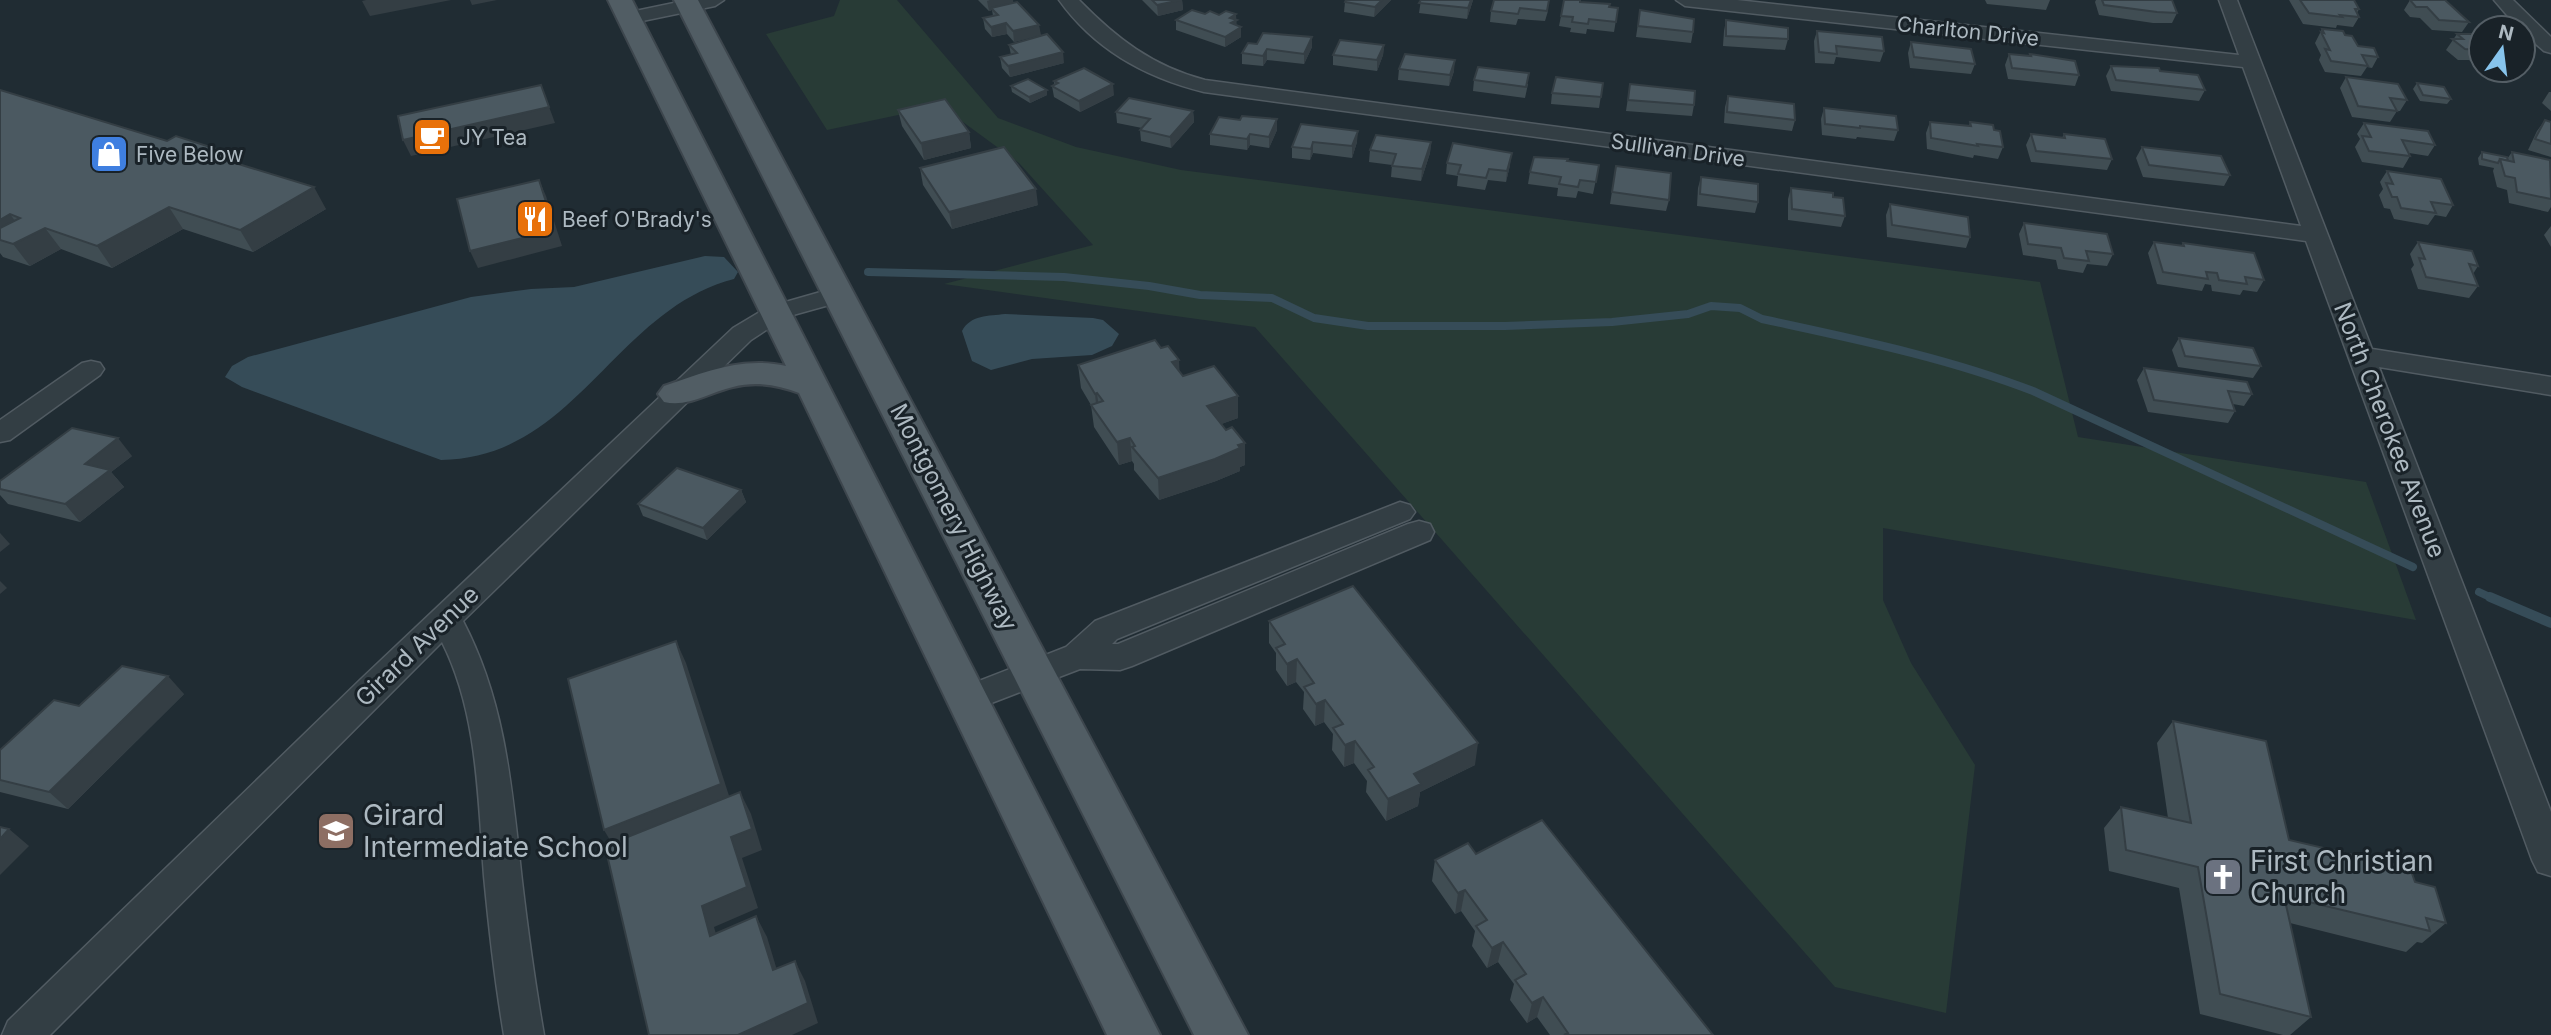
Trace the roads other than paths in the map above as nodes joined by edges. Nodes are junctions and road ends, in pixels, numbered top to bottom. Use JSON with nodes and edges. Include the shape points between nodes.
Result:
{"nodes":[{"id":1,"x":1068,"y":0,"type":"edge"},
{"id":2,"x":1685,"y":0,"type":"edge"},
{"id":3,"x":2228,"y":0,"type":"edge"},
{"id":4,"x":2503,"y":0,"type":"edge"},
{"id":5,"x":697,"y":2,"type":"edge"},
{"id":6,"x":624,"y":9,"type":"edge"},
{"id":7,"x":2551,"y":47,"type":"edge"},
{"id":8,"x":2251,"y":62,"type":"junction"},
{"id":9,"x":2317,"y":235,"type":"junction"},
{"id":10,"x":838,"y":295,"type":"junction"},
{"id":11,"x":777,"y":312,"type":"junction"},
{"id":12,"x":2362,"y":356,"type":"junction"},
{"id":13,"x":91,"y":369,"type":"dead end"},
{"id":14,"x":814,"y":386,"type":"junction"},
{"id":15,"x":2551,"y":386,"type":"edge"},
{"id":16,"x":676,"y":394,"type":"junction"},
{"id":17,"x":0,"y":433,"type":"edge"},
{"id":18,"x":1409,"y":522,"type":"dead end"},
{"id":19,"x":446,"y":618,"type":"junction"},
{"id":20,"x":1034,"y":673,"type":"junction"},
{"id":21,"x":968,"y":699,"type":"junction"},
{"id":22,"x":2551,"y":860,"type":"edge"},
{"id":23,"x":22,"y":1035,"type":"edge"},
{"id":24,"x":524,"y":1035,"type":"edge"},
{"id":25,"x":1134,"y":1035,"type":"edge"},
{"id":26,"x":1222,"y":1035,"type":"edge"}],
"edges":[{"from":1,"to":9,"type":"street","name":"Sullivan Drive","via":[[1125,56],[1154,72],[1204,86]]},
{"from":2,"to":8,"type":"street","name":"Charlton Drive"},
{"from":3,"to":8,"type":"street","name":"North Cherokee Avenue"},
{"from":4,"to":7,"type":"street"},
{"from":5,"to":6,"type":"street"},
{"from":5,"to":10,"type":"main road","name":"Montgomery Highway"},
{"from":6,"to":11,"type":"main road","via":[[691,150]]},
{"from":8,"to":9,"type":"street","name":"North Cherokee Avenue"},
{"from":9,"to":12,"type":"street","name":"North Cherokee Avenue"},
{"from":10,"to":11,"type":"street","name":"Girard Avenue"},
{"from":10,"to":20,"type":"main road","name":"Montgomery Highway"},
{"from":11,"to":14,"type":"main road"},
{"from":11,"to":16,"type":"street","name":"Girard Avenue","via":[[742,334]]},
{"from":12,"to":15,"type":"street"},
{"from":12,"to":22,"type":"street","name":"North Cherokee Avenue"},
{"from":13,"to":17,"type":"street"},
{"from":14,"to":16,"type":"main road","via":[[767,371],[725,377]]},
{"from":14,"to":21,"type":"main road"},
{"from":16,"to":19,"type":"street","name":"Girard Avenue"},
{"from":18,"to":20,"type":"street","via":[[1106,630],[1078,656]]},
{"from":19,"to":23,"type":"street","name":"Girard Avenue"},
{"from":19,"to":24,"type":"street","via":[[461,643],[490,741],[510,955]]},
{"from":20,"to":21,"type":"street"},
{"from":20,"to":26,"type":"main road","name":"Montgomery Highway"},
{"from":21,"to":25,"type":"main road"}]}
